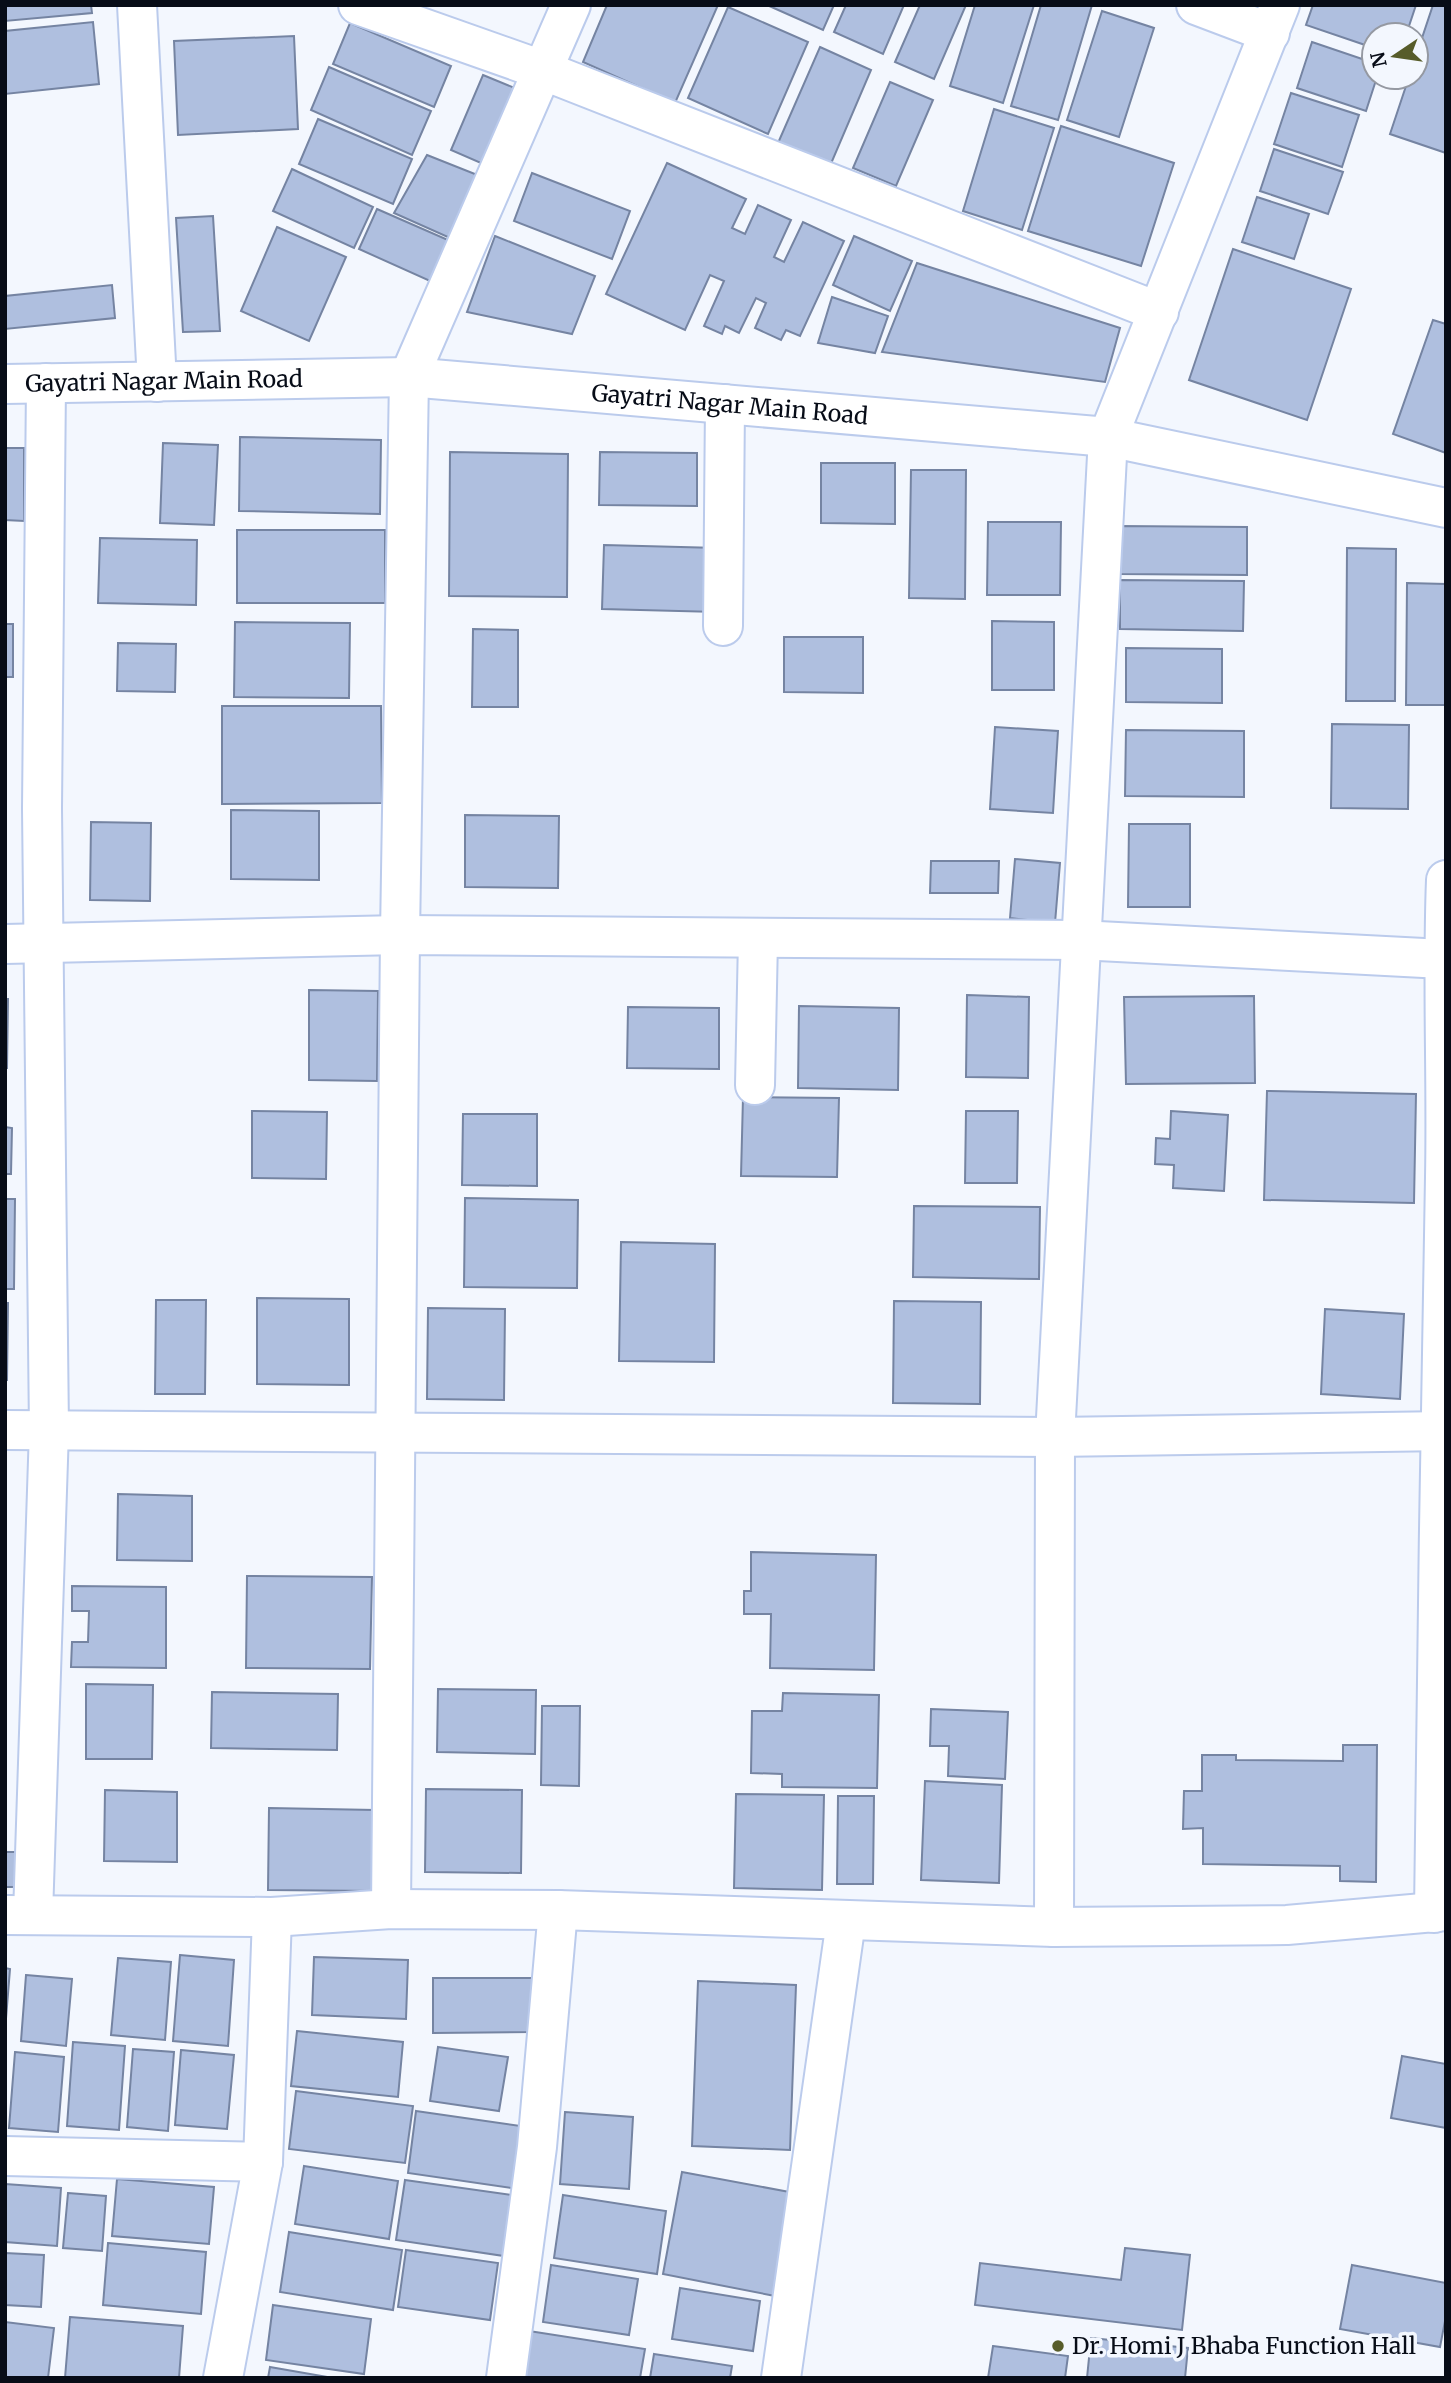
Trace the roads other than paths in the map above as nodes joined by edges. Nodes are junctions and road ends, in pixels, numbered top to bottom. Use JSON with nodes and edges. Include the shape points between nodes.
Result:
{"nodes":[{"id":1,"x":358,"y":5,"type":"edge"},
{"id":2,"x":570,"y":5,"type":"edge"},
{"id":3,"x":1196,"y":5,"type":"edge"},
{"id":4,"x":149,"y":6,"type":"edge"},
{"id":5,"x":1275,"y":19,"type":"edge"},
{"id":6,"x":542,"y":70,"type":"junction"},
{"id":7,"x":1159,"y":312,"type":"junction"},
{"id":8,"x":410,"y":377,"type":"junction"},
{"id":9,"x":157,"y":382,"type":"junction"},
{"id":10,"x":46,"y":383,"type":"junction"},
{"id":11,"x":5,"y":384,"type":"edge"},
{"id":12,"x":725,"y":404,"type":"junction"},
{"id":13,"x":1108,"y":437,"type":"junction"},
{"id":14,"x":1446,"y":508,"type":"edge"},
{"id":15,"x":723,"y":626,"type":"dead end"},
{"id":16,"x":1446,"y":880,"type":"edge"},
{"id":17,"x":400,"y":935,"type":"junction"},
{"id":18,"x":758,"y":939,"type":"junction"},
{"id":19,"x":1079,"y":940,"type":"junction"},
{"id":20,"x":5,"y":944,"type":"edge"},
{"id":21,"x":43,"y":946,"type":"junction"},
{"id":22,"x":1443,"y":959,"type":"junction"},
{"id":23,"x":755,"y":1085,"type":"dead end"},
{"id":24,"x":1445,"y":1173,"type":"edge"},
{"id":25,"x":5,"y":1430,"type":"edge"},
{"id":26,"x":49,"y":1430,"type":"junction"},
{"id":27,"x":1442,"y":1432,"type":"edge"},
{"id":28,"x":395,"y":1433,"type":"junction"},
{"id":29,"x":1055,"y":1437,"type":"junction"},
{"id":30,"x":391,"y":1909,"type":"junction"},
{"id":31,"x":558,"y":1910,"type":"junction"},
{"id":32,"x":1440,"y":1912,"type":"edge"},
{"id":33,"x":19,"y":1915,"type":"edge"},
{"id":34,"x":272,"y":1917,"type":"junction"},
{"id":35,"x":846,"y":1921,"type":"junction"},
{"id":36,"x":1054,"y":1927,"type":"junction"},
{"id":37,"x":5,"y":2156,"type":"edge"},
{"id":38,"x":263,"y":2162,"type":"junction"},
{"id":39,"x":223,"y":2378,"type":"edge"},
{"id":40,"x":506,"y":2378,"type":"edge"},
{"id":41,"x":781,"y":2378,"type":"edge"}],
"edges":[{"from":1,"to":6,"type":"street"},
{"from":2,"to":6,"type":"street"},
{"from":3,"to":5,"type":"street"},
{"from":4,"to":9,"type":"street"},
{"from":5,"to":7,"type":"street"},
{"from":6,"to":7,"type":"street"},
{"from":6,"to":8,"type":"street"},
{"from":7,"to":13,"type":"street"},
{"from":8,"to":9,"type":"street","name":"Gayatri Nagar Main Road"},
{"from":8,"to":12,"type":"street","name":"Gayatri Nagar Main Road"},
{"from":8,"to":17,"type":"street"},
{"from":9,"to":10,"type":"street","name":"Gayatri Nagar Main Road"},
{"from":10,"to":11,"type":"street","name":"Gayatri Nagar Main Road"},
{"from":10,"to":21,"type":"street"},
{"from":12,"to":13,"type":"street","name":"Gayatri Nagar Main Road"},
{"from":12,"to":15,"type":"street"},
{"from":13,"to":14,"type":"street","name":"Gayatri Nagar Main Road"},
{"from":13,"to":19,"type":"street"},
{"from":16,"to":22,"type":"street"},
{"from":17,"to":18,"type":"street"},
{"from":17,"to":21,"type":"street"},
{"from":17,"to":28,"type":"street"},
{"from":18,"to":19,"type":"street"},
{"from":18,"to":23,"type":"street"},
{"from":19,"to":22,"type":"street"},
{"from":19,"to":29,"type":"street"},
{"from":20,"to":21,"type":"street"},
{"from":21,"to":26,"type":"street"},
{"from":22,"to":24,"type":"street"},
{"from":24,"to":27,"type":"street"},
{"from":25,"to":26,"type":"street"},
{"from":26,"to":28,"type":"street"},
{"from":26,"to":33,"type":"street"},
{"from":27,"to":29,"type":"street"},
{"from":27,"to":32,"type":"street"},
{"from":28,"to":29,"type":"street"},
{"from":28,"to":30,"type":"street"},
{"from":29,"to":36,"type":"street"},
{"from":30,"to":31,"type":"street"},
{"from":30,"to":34,"type":"street"},
{"from":31,"to":35,"type":"street"},
{"from":31,"to":40,"type":"street","via":[[537,2147]]},
{"from":32,"to":36,"type":"street","via":[[1287,1925]]},
{"from":33,"to":34,"type":"street"},
{"from":34,"to":38,"type":"street"},
{"from":35,"to":36,"type":"street"},
{"from":35,"to":41,"type":"street"},
{"from":37,"to":38,"type":"street"},
{"from":38,"to":39,"type":"street"}]}
